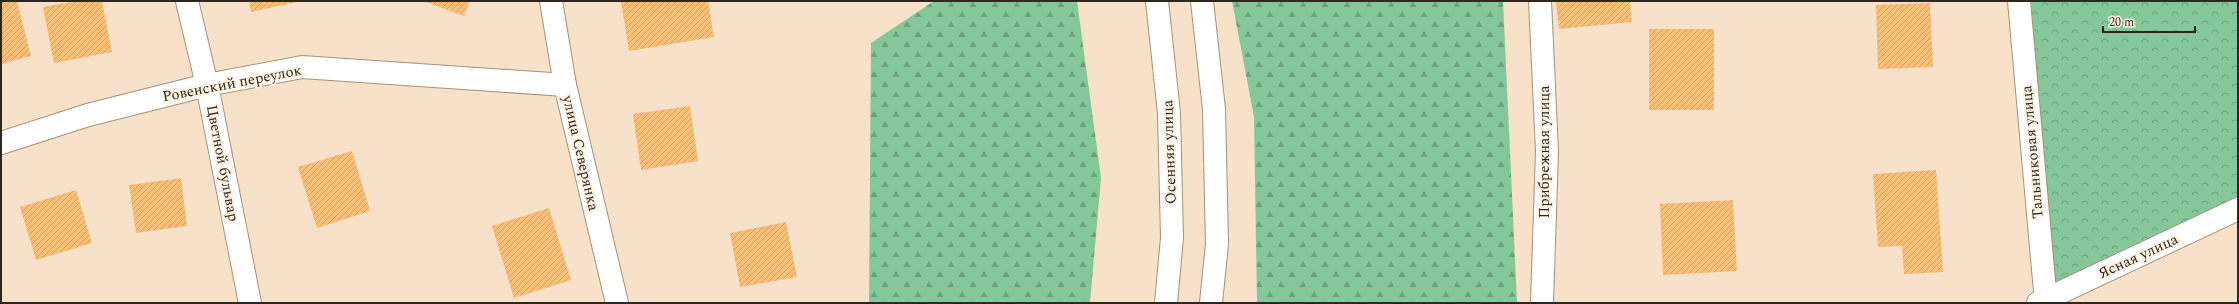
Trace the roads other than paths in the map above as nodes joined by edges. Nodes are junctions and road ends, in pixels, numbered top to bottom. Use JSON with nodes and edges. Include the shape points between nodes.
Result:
{"nodes":[{"id":1,"x":187,"y":1,"type":"edge"},
{"id":2,"x":551,"y":1,"type":"edge"},
{"id":3,"x":1157,"y":1,"type":"edge"},
{"id":4,"x":1202,"y":1,"type":"edge"},
{"id":5,"x":1540,"y":1,"type":"edge"},
{"id":6,"x":2019,"y":1,"type":"edge"},
{"id":7,"x":565,"y":84,"type":"junction"},
{"id":8,"x":207,"y":85,"type":"junction"},
{"id":9,"x":1,"y":143,"type":"edge"},
{"id":10,"x":2238,"y":209,"type":"edge"},
{"id":11,"x":2043,"y":302,"type":"edge"},
{"id":12,"x":250,"y":303,"type":"edge"},
{"id":13,"x":616,"y":303,"type":"edge"},
{"id":14,"x":1166,"y":303,"type":"edge"},
{"id":15,"x":1211,"y":303,"type":"edge"},
{"id":16,"x":1542,"y":303,"type":"edge"}],
"edges":[{"from":1,"to":8,"type":"street","name":"Цветной бульвар"},
{"from":2,"to":7,"type":"street","name":"улица Северянка"},
{"from":3,"to":14,"type":"street","name":"Осенняя улица","via":[[1169,113],[1172,238]]},
{"from":4,"to":15,"type":"street","via":[[1214,109],[1217,244]]},
{"from":5,"to":16,"type":"street","name":"Прибрежная улица","via":[[1547,152]]},
{"from":6,"to":11,"type":"street","name":"Тальниковая улица"},
{"from":7,"to":8,"type":"street","name":"Ровенский переулок","via":[[302,67]]},
{"from":7,"to":13,"type":"street","name":"улица Северянка"},
{"from":8,"to":9,"type":"street","name":"Ровенский переулок","via":[[88,115]]},
{"from":8,"to":12,"type":"street","name":"Цветной бульвар"},
{"from":10,"to":11,"type":"street","name":"Ясная улица"}]}
